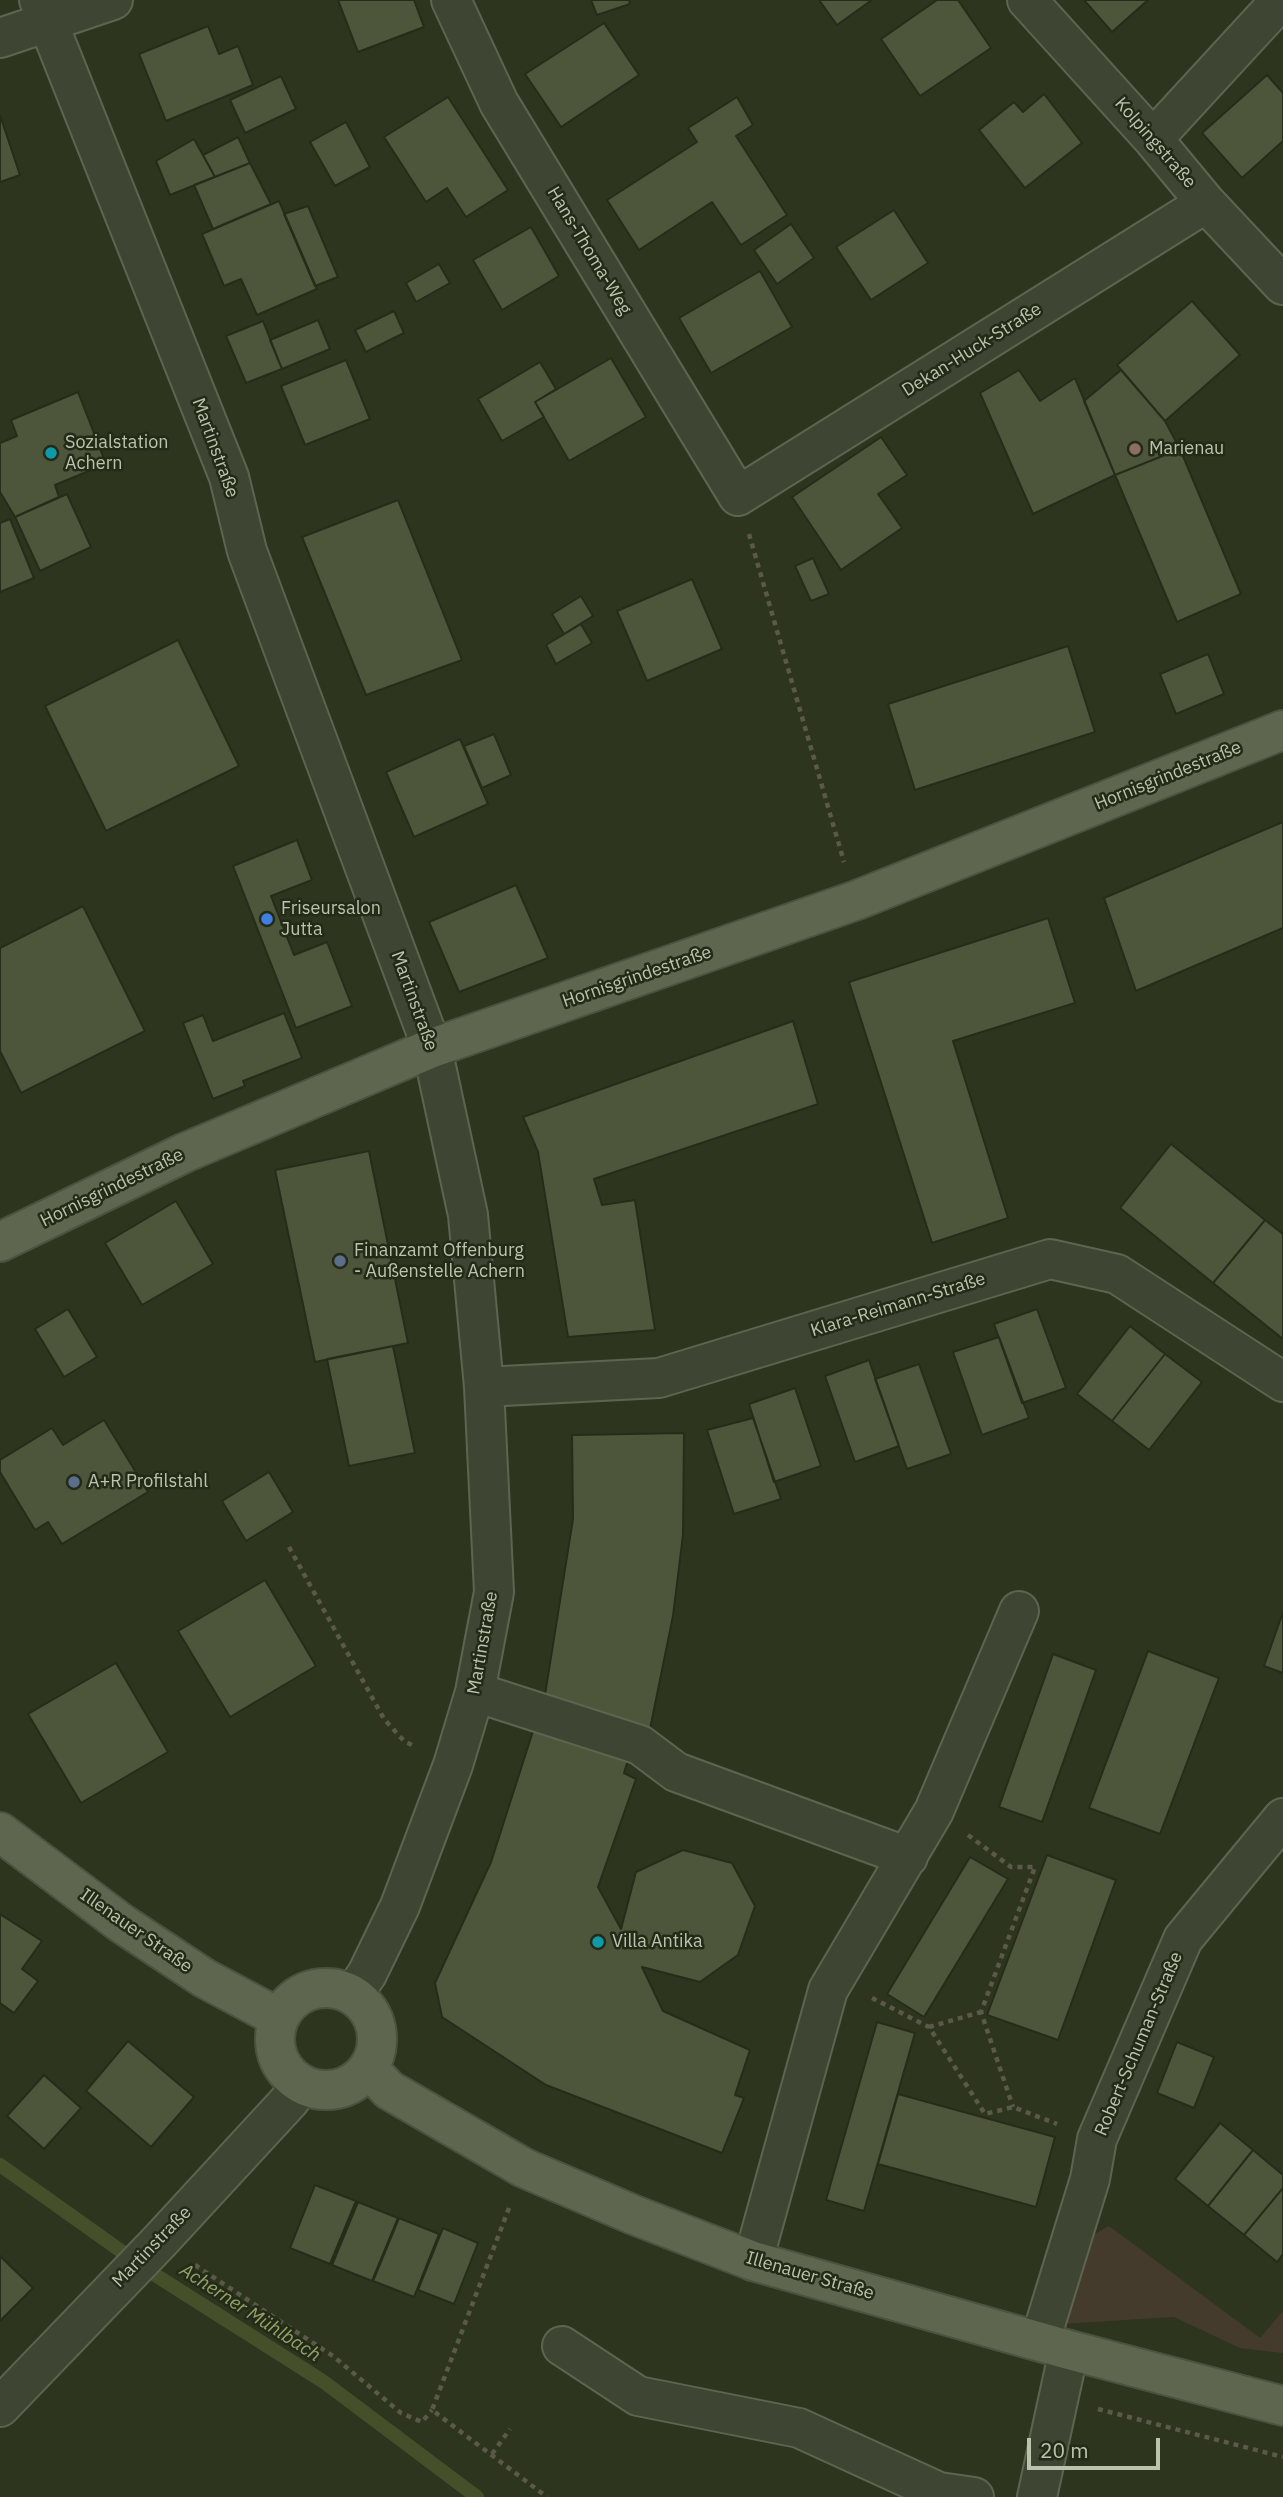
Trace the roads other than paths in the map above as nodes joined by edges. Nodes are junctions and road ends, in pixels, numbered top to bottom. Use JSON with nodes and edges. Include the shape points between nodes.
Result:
{"nodes":[{"id":1,"x":113,"y":0,"type":"edge"},
{"id":2,"x":452,"y":0,"type":"edge"},
{"id":3,"x":1027,"y":0,"type":"edge"},
{"id":4,"x":1281,"y":0,"type":"edge"},
{"id":5,"x":43,"y":11,"type":"edge"},
{"id":6,"x":0,"y":38,"type":"edge"},
{"id":7,"x":1153,"y":139,"type":"junction"},
{"id":8,"x":1206,"y":203,"type":"junction"},
{"id":9,"x":1283,"y":285,"type":"edge"},
{"id":10,"x":738,"y":496,"type":"joint"},
{"id":11,"x":1283,"y":730,"type":"edge"},
{"id":12,"x":432,"y":1048,"type":"junction"},
{"id":13,"x":0,"y":1242,"type":"edge"},
{"id":14,"x":1283,"y":1382,"type":"edge"},
{"id":15,"x":484,"y":1387,"type":"junction"},
{"id":16,"x":1019,"y":1611,"type":"dead end"},
{"id":17,"x":475,"y":1692,"type":"junction"},
{"id":18,"x":1283,"y":1818,"type":"edge"},
{"id":19,"x":0,"y":1832,"type":"edge"},
{"id":20,"x":908,"y":1857,"type":"junction"},
{"id":21,"x":353,"y":1994,"type":"junction"},
{"id":22,"x":279,"y":2018,"type":"junction"},
{"id":23,"x":369,"y":2068,"type":"junction"},
{"id":24,"x":300,"y":2084,"type":"junction"},
{"id":25,"x":753,"y":2261,"type":"junction"},
{"id":26,"x":1055,"y":2346,"type":"junction"},
{"id":27,"x":562,"y":2347,"type":"dead end"},
{"id":28,"x":1283,"y":2406,"type":"edge"},
{"id":29,"x":0,"y":2407,"type":"edge"},
{"id":30,"x":974,"y":2497,"type":"edge"},
{"id":31,"x":1037,"y":2497,"type":"edge"}],
"edges":[{"from":1,"to":5,"type":"street"},
{"from":2,"to":10,"type":"street","name":"Hans-Thoma-Weg","via":[[499,103]]},
{"from":3,"to":7,"type":"street","name":"Kolpingstraße"},
{"from":4,"to":7,"type":"street"},
{"from":5,"to":6,"type":"street"},
{"from":5,"to":12,"type":"street","name":"Martinstraße","via":[[229,477],[247,551]]},
{"from":7,"to":8,"type":"street","name":"Kolpingstraße"},
{"from":8,"to":9,"type":"street","name":"Kolpingstraße"},
{"from":8,"to":10,"type":"street","name":"Dekan-Huck-Straße"},
{"from":11,"to":12,"type":"main road","name":"Hornisgrindestraße","via":[[857,900]]},
{"from":12,"to":13,"type":"main road","name":"Hornisgrindestraße","via":[[184,1153]]},
{"from":12,"to":15,"type":"street","name":"Martinstraße","via":[[468,1215]]},
{"from":14,"to":15,"type":"street","name":"Klara-Reimann-Straße","via":[[1117,1274],[1050,1258],[659,1378]]},
{"from":15,"to":17,"type":"street","name":"Martinstraße","via":[[494,1592]]},
{"from":16,"to":20,"type":"street","via":[[934,1811]]},
{"from":17,"to":20,"type":"street","via":[[640,1745],[676,1772]]},
{"from":17,"to":21,"type":"street","name":"Martinstraße","via":[[400,1906]]},
{"from":18,"to":26,"type":"street","name":"Robert-Schuman-Straße","via":[[1183,1939],[1097,2139]]},
{"from":19,"to":22,"type":"main road","name":"Illenauer Straße","via":[[131,1930],[204,1978]]},
{"from":20,"to":25,"type":"street","via":[[828,1990]]},
{"from":21,"to":22,"type":"main road","via":[[311,1989],[287,2005]]},
{"from":21,"to":23,"type":"main road","via":[[370,2013],[378,2037]]},
{"from":22,"to":24,"type":"main road","via":[[274,2036],[277,2055],[286,2072]]},
{"from":23,"to":24,"type":"main road","via":[[355,2082],[337,2089],[318,2090]]},
{"from":23,"to":25,"type":"main road","name":"Illenauer Straße","via":[[389,2090],[524,2168]]},
{"from":24,"to":29,"type":"street","name":"Martinstraße","via":[[159,2242]]},
{"from":25,"to":26,"type":"main road","name":"Illenauer Straße"},
{"from":26,"to":28,"type":"main road","name":"Illenauer Straße"},
{"from":26,"to":31,"type":"street","name":"Robert-Schuman-Straße","via":[[1056,2398]]},
{"from":27,"to":30,"type":"street","via":[[638,2396],[799,2428],[939,2492]]}]}
